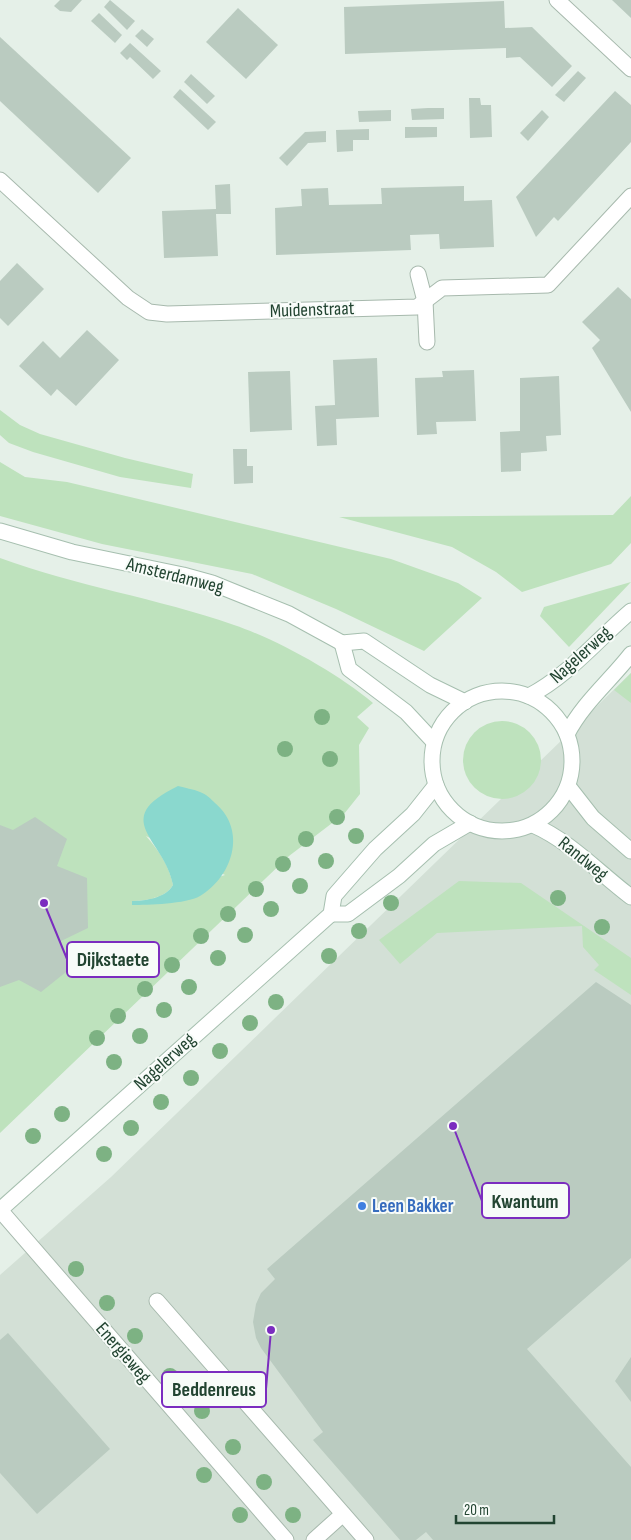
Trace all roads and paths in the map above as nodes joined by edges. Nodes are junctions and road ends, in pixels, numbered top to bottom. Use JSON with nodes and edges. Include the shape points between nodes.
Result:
{"nodes":[{"id":1,"x":557,"y":0,"type":"edge"},
{"id":2,"x":631,"y":69,"type":"edge"},
{"id":3,"x":0,"y":180,"type":"edge"},
{"id":4,"x":631,"y":196,"type":"edge"},
{"id":5,"x":418,"y":274,"type":"dead end"},
{"id":6,"x":425,"y":301,"type":"junction"},
{"id":7,"x":427,"y":342,"type":"dead end"},
{"id":8,"x":0,"y":531,"type":"edge"},
{"id":9,"x":631,"y":610,"type":"edge"},
{"id":10,"x":342,"y":644,"type":"junction"},
{"id":11,"x":631,"y":654,"type":"edge"},
{"id":12,"x":529,"y":696,"type":"junction"},
{"id":13,"x":465,"y":702,"type":"junction"},
{"id":14,"x":567,"y":734,"type":"junction"},
{"id":15,"x":434,"y":742,"type":"junction"},
{"id":16,"x":436,"y":785,"type":"junction"},
{"id":17,"x":568,"y":786,"type":"junction"},
{"id":18,"x":470,"y":823,"type":"junction"},
{"id":19,"x":533,"y":825,"type":"junction"},
{"id":20,"x":631,"y":851,"type":"edge"},
{"id":21,"x":631,"y":898,"type":"edge"},
{"id":22,"x":331,"y":914,"type":"junction"},
{"id":23,"x":0,"y":1210,"type":"edge"},
{"id":24,"x":157,"y":1301,"type":"dead end"},
{"id":25,"x":342,"y":1514,"type":"junction"},
{"id":26,"x":286,"y":1540,"type":"edge"},
{"id":27,"x":314,"y":1540,"type":"edge"},
{"id":28,"x":366,"y":1540,"type":"edge"}],
"edges":[{"from":1,"to":2,"type":"street"},
{"from":3,"to":6,"type":"street","name":"Muidenstraat","via":[[118,290],[149,312],[188,314],[417,307]]},
{"from":4,"to":6,"type":"street","name":"Muidenstraat","via":[[548,284],[442,288]]},
{"from":5,"to":6,"type":"street"},
{"from":6,"to":7,"type":"street"},
{"from":8,"to":10,"type":"street","name":"Amsterdamweg","via":[[72,552],[212,583],[289,614]]},
{"from":9,"to":12,"type":"street","name":"Nagelerweg","via":[[565,673]]},
{"from":10,"to":13,"type":"street","via":[[364,641],[430,685]]},
{"from":10,"to":15,"type":"street","via":[[349,669],[406,712]]},
{"from":11,"to":14,"type":"street","name":"Nagelerweg","via":[[589,700]]},
{"from":12,"to":13,"type":"street","via":[[496,691],[480,694]]},
{"from":12,"to":14,"type":"street","via":[[552,711]]},
{"from":13,"to":15,"type":"street","via":[[446,719]]},
{"from":14,"to":17,"type":"street","via":[[573,760]]},
{"from":15,"to":16,"type":"street","via":[[432,764]]},
{"from":16,"to":18,"type":"street","via":[[449,807]]},
{"from":16,"to":22,"type":"street","via":[[413,814],[374,849],[334,896]]},
{"from":17,"to":19,"type":"street","via":[[554,809]]},
{"from":17,"to":20,"type":"street","name":"Randweg","via":[[593,818]]},
{"from":18,"to":19,"type":"street","via":[[484,830],[501,832]]},
{"from":18,"to":22,"type":"street","via":[[434,844],[399,876],[348,914]]},
{"from":19,"to":21,"type":"street","name":"Randweg","via":[[566,845]]},
{"from":22,"to":23,"type":"street","name":"Nagelerweg"},
{"from":23,"to":26,"type":"street","name":"Energieweg"},
{"from":24,"to":25,"type":"street"},
{"from":25,"to":27,"type":"street"},
{"from":25,"to":28,"type":"street"}]}
